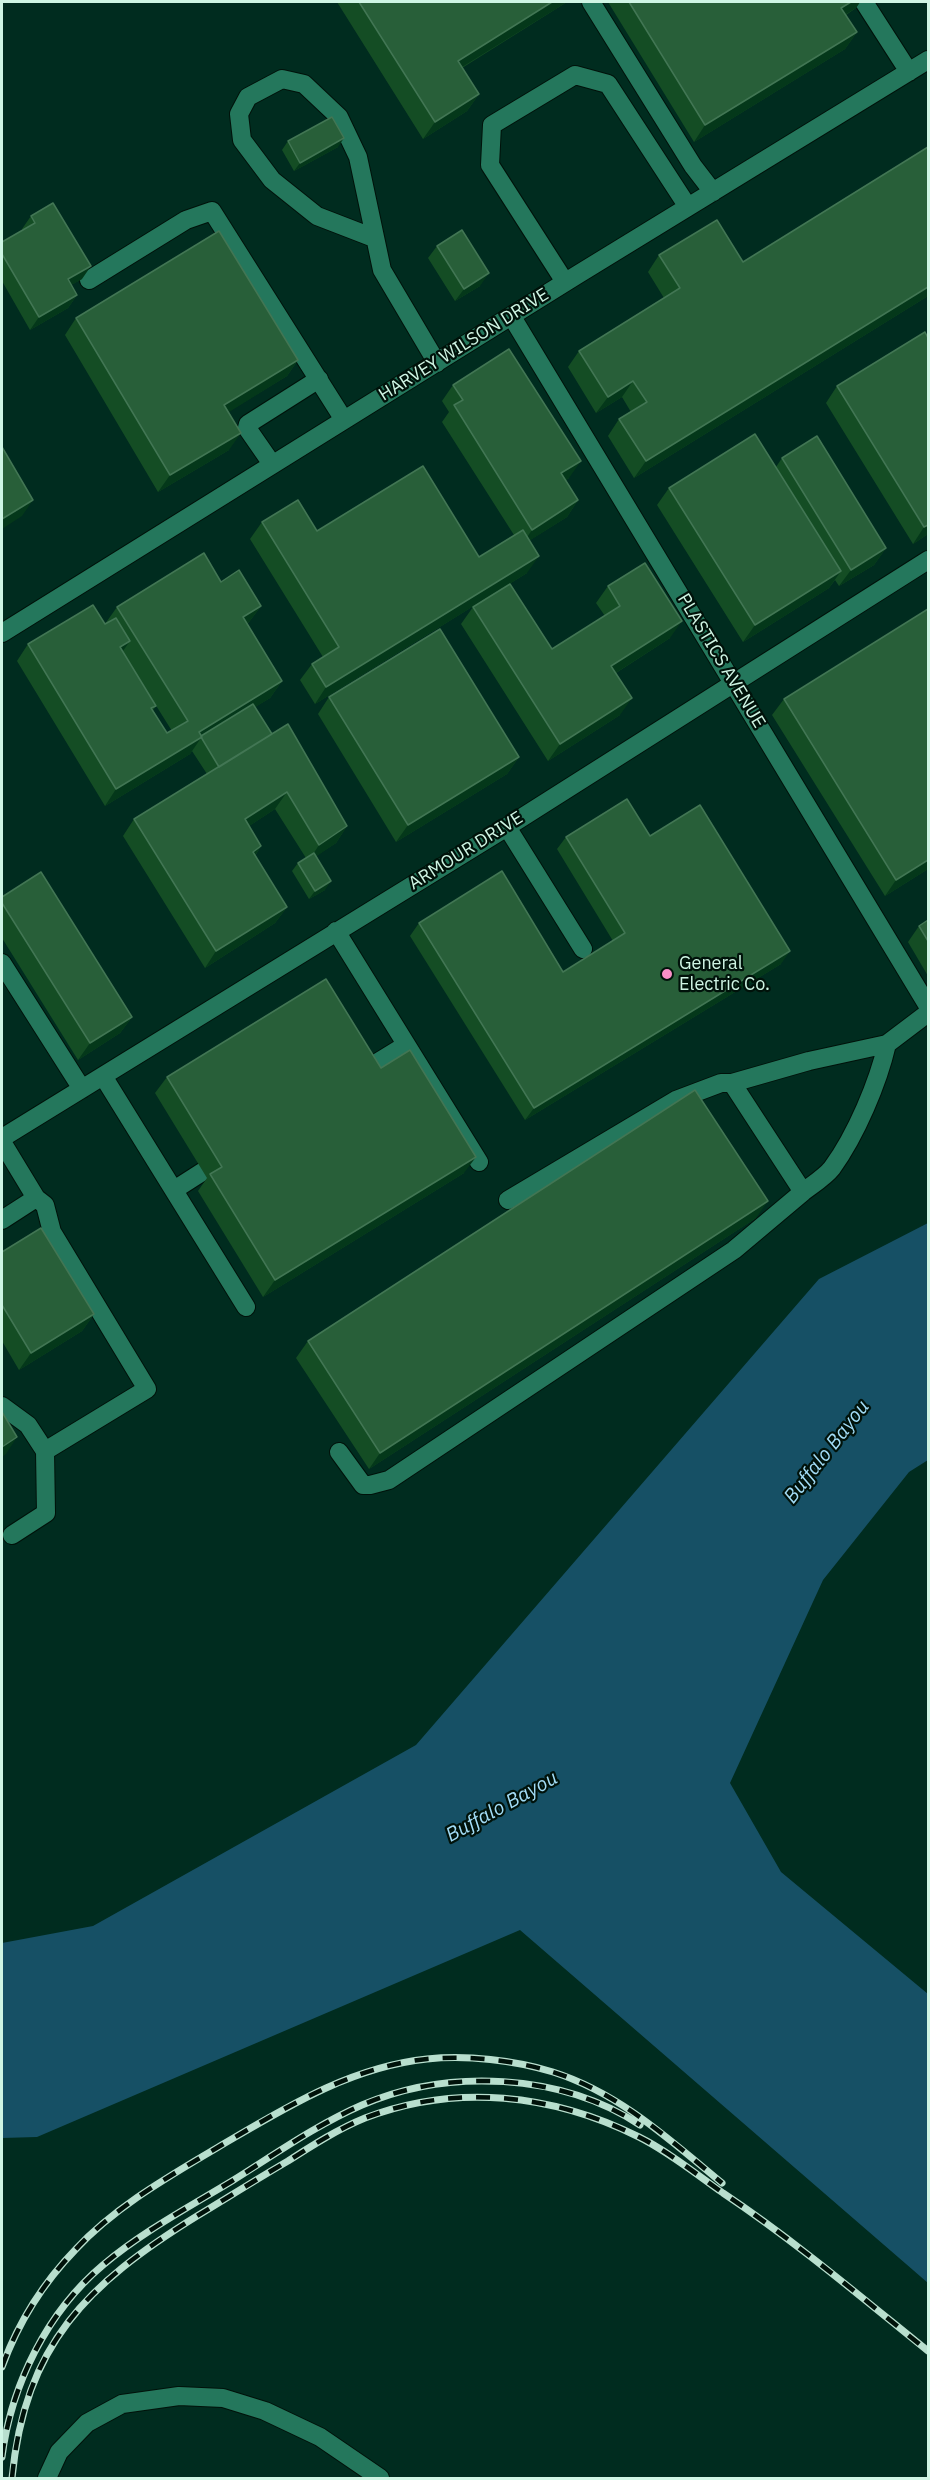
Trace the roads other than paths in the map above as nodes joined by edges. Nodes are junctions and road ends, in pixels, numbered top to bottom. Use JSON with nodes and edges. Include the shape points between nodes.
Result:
{"nodes":[{"id":1,"x":591,"y":2,"type":"edge"},
{"id":2,"x":864,"y":2,"type":"edge"},
{"id":3,"x":928,"y":60,"type":"edge"},
{"id":4,"x":909,"y":72,"type":"junction"},
{"id":5,"x":713,"y":192,"type":"junction"},
{"id":6,"x":688,"y":207,"type":"junction"},
{"id":7,"x":374,"y":238,"type":"junction"},
{"id":8,"x":89,"y":280,"type":"edge"},
{"id":9,"x":565,"y":282,"type":"junction"},
{"id":10,"x":512,"y":317,"type":"junction"},
{"id":11,"x":437,"y":363,"type":"junction"},
{"id":12,"x":319,"y":379,"type":"junction"},
{"id":13,"x":344,"y":420,"type":"junction"},
{"id":14,"x":272,"y":464,"type":"junction"},
{"id":15,"x":928,"y":560,"type":"edge"},
{"id":16,"x":2,"y":633,"type":"edge"},
{"id":17,"x":734,"y":683,"type":"junction"},
{"id":18,"x":507,"y":827,"type":"junction"},
{"id":19,"x":336,"y":931,"type":"junction"},
{"id":20,"x":583,"y":949,"type":"dead end"},
{"id":21,"x":2,"y":963,"type":"edge"},
{"id":22,"x":928,"y":1006,"type":"edge"},
{"id":23,"x":928,"y":1013,"type":"edge"},
{"id":24,"x":887,"y":1044,"type":"junction"},
{"id":25,"x":406,"y":1045,"type":"junction"},
{"id":26,"x":103,"y":1076,"type":"junction"},
{"id":27,"x":346,"y":1082,"type":"edge"},
{"id":28,"x":732,"y":1083,"type":"junction"},
{"id":29,"x":82,"y":1089,"type":"junction"},
{"id":30,"x":2,"y":1140,"type":"edge"},
{"id":31,"x":234,"y":1152,"type":"edge"},
{"id":32,"x":479,"y":1162,"type":"dead end"},
{"id":33,"x":174,"y":1190,"type":"junction"},
{"id":34,"x":803,"y":1192,"type":"junction"},
{"id":35,"x":36,"y":1198,"type":"junction"},
{"id":36,"x":508,"y":1200,"type":"dead end"},
{"id":37,"x":2,"y":1220,"type":"edge"},
{"id":38,"x":246,"y":1306,"type":"dead end"},
{"id":39,"x":2,"y":1406,"type":"edge"},
{"id":40,"x":45,"y":1451,"type":"junction"},
{"id":41,"x":339,"y":1452,"type":"dead end"},
{"id":42,"x":12,"y":1535,"type":"dead end"},
{"id":43,"x":47,"y":2478,"type":"edge"},
{"id":44,"x":380,"y":2478,"type":"edge"}],
"edges":[{"from":1,"to":5,"type":"street"},
{"from":2,"to":4,"type":"street"},
{"from":3,"to":4,"type":"street","name":"HARVEY WILSON DRIVE"},
{"from":4,"to":5,"type":"street","name":"HARVEY WILSON DRIVE"},
{"from":5,"to":6,"type":"street","name":"HARVEY WILSON DRIVE"},
{"from":6,"to":9,"type":"street","name":"HARVEY WILSON DRIVE"},
{"from":6,"to":9,"type":"street","via":[[608,84],[575,75],[492,125],[490,165]]},
{"from":7,"to":7,"type":"street","via":[[358,157],[339,117],[304,84],[282,79],[248,98],[239,114],[242,140],[272,180],[317,216]]},
{"from":7,"to":11,"type":"street","via":[[382,270]]},
{"from":8,"to":12,"type":"street","via":[[186,220],[212,211]]},
{"from":9,"to":10,"type":"street","name":"HARVEY WILSON DRIVE"},
{"from":10,"to":11,"type":"street","name":"HARVEY WILSON DRIVE"},
{"from":10,"to":17,"type":"street","name":"PLASTICS AVENUE"},
{"from":11,"to":13,"type":"street","name":"HARVEY WILSON DRIVE"},
{"from":12,"to":13,"type":"street"},
{"from":12,"to":14,"type":"street","via":[[248,424]]},
{"from":13,"to":14,"type":"street","name":"HARVEY WILSON DRIVE"},
{"from":14,"to":16,"type":"street","name":"HARVEY WILSON DRIVE"},
{"from":15,"to":17,"type":"street","name":"ARMOUR DRIVE"},
{"from":17,"to":18,"type":"street","name":"ARMOUR DRIVE"},
{"from":17,"to":22,"type":"street","name":"PLASTICS AVENUE"},
{"from":18,"to":19,"type":"street","name":"ARMOUR DRIVE"},
{"from":18,"to":20,"type":"street"},
{"from":19,"to":25,"type":"street"},
{"from":19,"to":26,"type":"street","name":"ARMOUR DRIVE"},
{"from":21,"to":29,"type":"street"},
{"from":23,"to":24,"type":"street"},
{"from":24,"to":28,"type":"street"},
{"from":24,"to":34,"type":"street","via":[[879,1076],[831,1170]]},
{"from":25,"to":27,"type":"street"},
{"from":25,"to":32,"type":"street"},
{"from":26,"to":29,"type":"street","name":"ARMOUR DRIVE"},
{"from":26,"to":33,"type":"street"},
{"from":28,"to":34,"type":"street"},
{"from":28,"to":36,"type":"street","via":[[721,1083],[676,1100]]},
{"from":29,"to":30,"type":"street","name":"ARMOUR DRIVE"},
{"from":30,"to":35,"type":"street"},
{"from":31,"to":33,"type":"street"},
{"from":33,"to":38,"type":"street"},
{"from":34,"to":41,"type":"street","via":[[734,1250],[389,1480],[363,1485]]},
{"from":35,"to":37,"type":"street"},
{"from":35,"to":40,"type":"street","via":[[45,1205],[52,1233],[147,1389]]},
{"from":39,"to":40,"type":"street","via":[[28,1425]]},
{"from":40,"to":42,"type":"street","via":[[46,1513]]},
{"from":43,"to":44,"type":"street","via":[[59,2452],[87,2423],[122,2404],[179,2396],[223,2398],[265,2411],[320,2437]]}]}
